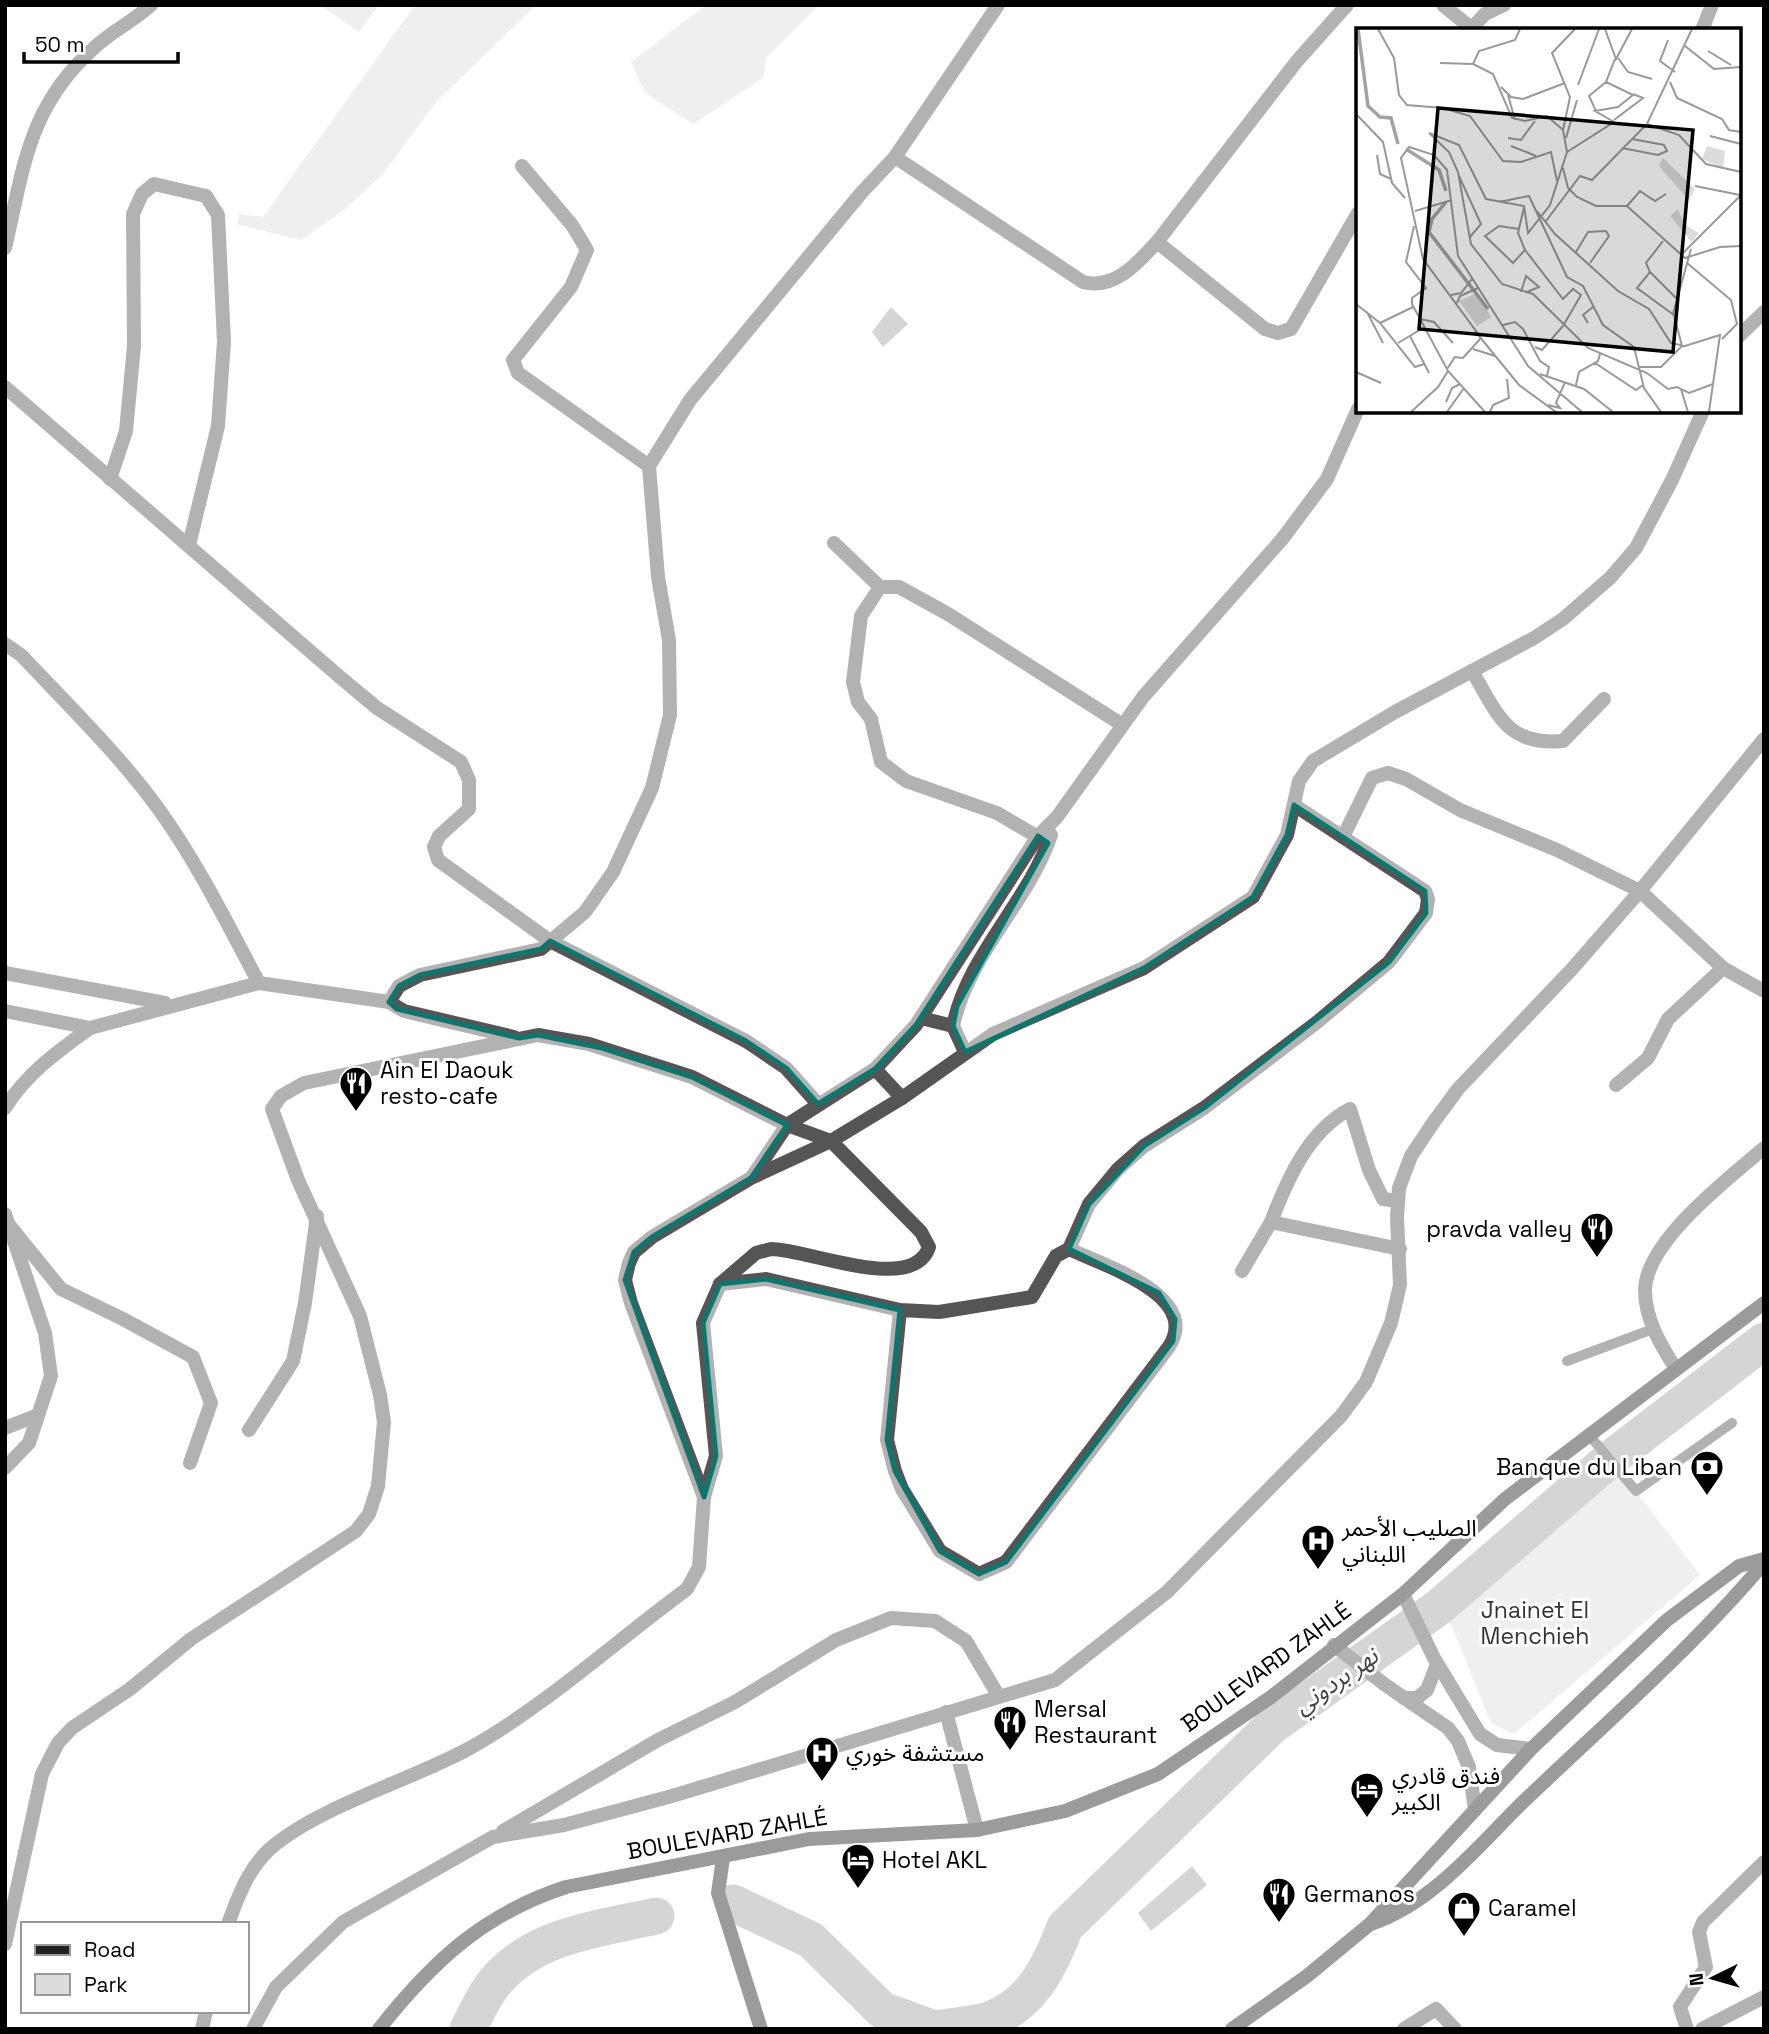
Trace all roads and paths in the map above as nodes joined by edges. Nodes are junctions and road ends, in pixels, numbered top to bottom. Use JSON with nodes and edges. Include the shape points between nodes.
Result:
{"nodes":[{"id":1,"x":151,"y":5,"type":"edge"},
{"id":2,"x":998,"y":5,"type":"edge"},
{"id":3,"x":1347,"y":5,"type":"edge"},
{"id":4,"x":1443,"y":5,"type":"edge"},
{"id":5,"x":1504,"y":5,"type":"edge"},
{"id":6,"x":1712,"y":5,"type":"edge"},
{"id":7,"x":1470,"y":28,"type":"edge"},
{"id":8,"x":1472,"y":28,"type":"edge"},
{"id":9,"x":1703,"y":28,"type":"edge"},
{"id":10,"x":895,"y":157,"type":"junction"},
{"id":11,"x":522,"y":166,"type":"dead end"},
{"id":12,"x":1356,"y":217,"type":"edge"},
{"id":13,"x":1157,"y":242,"type":"junction"},
{"id":14,"x":5,"y":248,"type":"edge"},
{"id":15,"x":1764,"y":312,"type":"edge"},
{"id":16,"x":1741,"y":334,"type":"edge"},
{"id":17,"x":5,"y":387,"type":"edge"},
{"id":18,"x":1356,"y":413,"type":"edge"},
{"id":19,"x":1702,"y":413,"type":"edge"},
{"id":20,"x":649,"y":466,"type":"junction"},
{"id":21,"x":110,"y":479,"type":"junction"},
{"id":22,"x":834,"y":543,"type":"dead end"},
{"id":23,"x":189,"y":545,"type":"junction"},
{"id":24,"x":880,"y":587,"type":"junction"},
{"id":25,"x":5,"y":644,"type":"edge"},
{"id":26,"x":1472,"y":671,"type":"junction"},
{"id":27,"x":1604,"y":699,"type":"dead end"},
{"id":28,"x":1121,"y":724,"type":"junction"},
{"id":29,"x":1764,"y":739,"type":"edge"},
{"id":30,"x":1294,"y":805,"type":"junction"},
{"id":31,"x":1343,"y":837,"type":"junction"},
{"id":32,"x":1043,"y":839,"type":"junction"},
{"id":33,"x":1640,"y":891,"type":"junction"},
{"id":34,"x":550,"y":941,"type":"junction"},
{"id":35,"x":1723,"y":968,"type":"junction"},
{"id":36,"x":5,"y":973,"type":"edge"},
{"id":37,"x":259,"y":983,"type":"junction"},
{"id":38,"x":1764,"y":991,"type":"edge"},
{"id":39,"x":389,"y":1002,"type":"junction"},
{"id":40,"x":170,"y":1004,"type":"junction"},
{"id":41,"x":5,"y":1011,"type":"edge"},
{"id":42,"x":921,"y":1018,"type":"junction"},
{"id":43,"x":953,"y":1026,"type":"junction"},
{"id":44,"x":90,"y":1028,"type":"junction"},
{"id":45,"x":519,"y":1038,"type":"junction"},
{"id":46,"x":965,"y":1052,"type":"junction"},
{"id":47,"x":875,"y":1069,"type":"junction"},
{"id":48,"x":1616,"y":1085,"type":"dead end"},
{"id":49,"x":902,"y":1098,"type":"junction"},
{"id":50,"x":818,"y":1104,"type":"junction"},
{"id":51,"x":5,"y":1108,"type":"edge"},
{"id":52,"x":787,"y":1125,"type":"junction"},
{"id":53,"x":831,"y":1141,"type":"junction"},
{"id":54,"x":1764,"y":1149,"type":"edge"},
{"id":55,"x":751,"y":1178,"type":"junction"},
{"id":56,"x":1398,"y":1201,"type":"junction"},
{"id":57,"x":317,"y":1216,"type":"junction"},
{"id":58,"x":7,"y":1219,"type":"edge"},
{"id":59,"x":1272,"y":1222,"type":"junction"},
{"id":60,"x":1069,"y":1249,"type":"junction"},
{"id":61,"x":1400,"y":1249,"type":"junction"},
{"id":62,"x":1242,"y":1271,"type":"dead end"},
{"id":63,"x":720,"y":1284,"type":"junction"},
{"id":64,"x":1764,"y":1303,"type":"edge"},
{"id":65,"x":900,"y":1310,"type":"junction"},
{"id":66,"x":1654,"y":1329,"type":"junction"},
{"id":67,"x":1567,"y":1362,"type":"dead end"},
{"id":68,"x":1676,"y":1369,"type":"junction"},
{"id":69,"x":38,"y":1415,"type":"junction"},
{"id":70,"x":1732,"y":1423,"type":"dead end"},
{"id":71,"x":5,"y":1428,"type":"edge"},
{"id":72,"x":249,"y":1430,"type":"dead end"},
{"id":73,"x":1590,"y":1436,"type":"junction"},
{"id":74,"x":190,"y":1463,"type":"dead end"},
{"id":75,"x":5,"y":1468,"type":"edge"},
{"id":76,"x":704,"y":1497,"type":"junction"},
{"id":77,"x":1764,"y":1561,"type":"edge"},
{"id":78,"x":1406,"y":1600,"type":"junction"},
{"id":79,"x":1334,"y":1645,"type":"junction"},
{"id":80,"x":1435,"y":1661,"type":"junction"},
{"id":81,"x":998,"y":1695,"type":"junction"},
{"id":82,"x":1401,"y":1697,"type":"junction"},
{"id":83,"x":946,"y":1712,"type":"junction"},
{"id":84,"x":1531,"y":1749,"type":"junction"},
{"id":85,"x":1475,"y":1810,"type":"junction"},
{"id":86,"x":977,"y":1830,"type":"junction"},
{"id":87,"x":493,"y":1837,"type":"junction"},
{"id":88,"x":723,"y":1858,"type":"junction"},
{"id":89,"x":1764,"y":1862,"type":"edge"},
{"id":90,"x":229,"y":1922,"type":"edge"},
{"id":91,"x":1370,"y":1924,"type":"junction"},
{"id":92,"x":5,"y":1944,"type":"edge"},
{"id":93,"x":1762,"y":2000,"type":"edge"},
{"id":94,"x":253,"y":2029,"type":"edge"},
{"id":95,"x":379,"y":2029,"type":"edge"},
{"id":96,"x":761,"y":2029,"type":"edge"},
{"id":97,"x":1232,"y":2029,"type":"edge"},
{"id":98,"x":1404,"y":2029,"type":"edge"},
{"id":99,"x":1455,"y":2029,"type":"edge"},
{"id":100,"x":1687,"y":2029,"type":"edge"},
{"id":101,"x":1702,"y":2029,"type":"edge"}],
"edges":[{"from":1,"to":14,"type":"street","via":[[95,47],[46,102],[33,131]]},
{"from":2,"to":10,"type":"street"},
{"from":3,"to":13,"type":"street","via":[[1297,61]]},
{"from":4,"to":7,"type":"street"},
{"from":5,"to":8,"type":"street","via":[[1485,13]]},
{"from":6,"to":9,"type":"street"},
{"from":10,"to":13,"type":"street","via":[[1083,282],[1098,285],[1118,277]]},
{"from":10,"to":20,"type":"street","via":[[690,400]]},
{"from":11,"to":20,"type":"street","via":[[587,250],[571,287],[513,360],[518,373]]},
{"from":12,"to":13,"type":"street","via":[[1292,330],[1278,333],[1265,329]]},
{"from":15,"to":16,"type":"street"},
{"from":17,"to":21,"type":"street"},
{"from":18,"to":28,"type":"street","via":[[1327,479],[1283,538]]},
{"from":19,"to":26,"type":"street","via":[[1636,548],[1610,578],[1563,620]]},
{"from":20,"to":34,"type":"street","via":[[668,640],[670,715],[652,788],[613,872],[585,912]]},
{"from":21,"to":23,"type":"street"},
{"from":21,"to":23,"type":"street","via":[[126,431],[132,358],[133,214],[142,194],[154,184],[182,188],[206,196],[218,215],[223,275],[218,426]]},
{"from":22,"to":24,"type":"street"},
{"from":23,"to":34,"type":"street","via":[[377,708],[461,762],[469,780],[469,809],[439,836],[434,847],[439,860]]},
{"from":24,"to":28,"type":"street","via":[[899,587],[948,614]]},
{"from":24,"to":32,"type":"street","via":[[861,616],[853,682],[858,702],[871,719],[881,762],[906,781],[997,813]]},
{"from":25,"to":37,"type":"street","via":[[106,746],[160,811]]},
{"from":26,"to":27,"type":"street","via":[[1515,735],[1539,743],[1563,741]]},
{"from":26,"to":30,"type":"street","via":[[1313,761],[1299,781]]},
{"from":28,"to":32,"type":"street"},
{"from":29,"to":33,"type":"street"},
{"from":30,"to":31,"type":"street"},
{"from":30,"to":46,"type":"street","via":[[1287,835],[1253,897],[1144,968],[993,1034]]},
{"from":31,"to":33,"type":"street","via":[[1372,778],[1388,773]]},
{"from":31,"to":60,"type":"street","via":[[1425,891],[1427,906],[1416,928],[1389,962],[1316,1023],[1118,1169],[1089,1204]]},
{"from":32,"to":42,"type":"street"},
{"from":32,"to":43,"type":"street","via":[[957,1006]]},
{"from":33,"to":35,"type":"street"},
{"from":33,"to":56,"type":"street","via":[[1458,1089],[1411,1156]]},
{"from":34,"to":39,"type":"street","via":[[541,949],[420,975],[399,986]]},
{"from":34,"to":50,"type":"street","via":[[746,1041],[786,1068]]},
{"from":35,"to":38,"type":"street"},
{"from":35,"to":48,"type":"street","via":[[1668,1019],[1648,1058]]},
{"from":36,"to":40,"type":"street"},
{"from":37,"to":39,"type":"street"},
{"from":37,"to":40,"type":"street"},
{"from":39,"to":45,"type":"street","via":[[404,1011]]},
{"from":40,"to":44,"type":"street"},
{"from":41,"to":44,"type":"street"},
{"from":42,"to":43,"type":"street"},
{"from":42,"to":47,"type":"street"},
{"from":43,"to":46,"type":"street"},
{"from":44,"to":51,"type":"street","via":[[42,1062]]},
{"from":45,"to":52,"type":"street","via":[[538,1035],[589,1044],[692,1077]]},
{"from":45,"to":57,"type":"street","via":[[304,1083],[281,1096],[272,1109],[298,1180]]},
{"from":46,"to":49,"type":"street"},
{"from":47,"to":49,"type":"street"},
{"from":47,"to":50,"type":"street"},
{"from":49,"to":53,"type":"street"},
{"from":50,"to":52,"type":"street"},
{"from":52,"to":53,"type":"street"},
{"from":52,"to":55,"type":"street"},
{"from":53,"to":55,"type":"street"},
{"from":53,"to":63,"type":"street","via":[[927,1238],[926,1255],[916,1264],[894,1270],[771,1249],[756,1253]]},
{"from":54,"to":66,"type":"street","via":[[1697,1205],[1650,1266],[1645,1291]]},
{"from":55,"to":76,"type":"street","via":[[652,1237],[634,1252],[625,1280]]},
{"from":56,"to":59,"type":"street","via":[[1383,1199],[1350,1110],[1336,1117],[1306,1150]]},
{"from":56,"to":61,"type":"street"},
{"from":57,"to":72,"type":"street","via":[[293,1361]]},
{"from":57,"to":92,"type":"street","via":[[360,1316],[380,1395],[384,1422],[378,1486],[369,1514],[356,1531],[191,1639],[130,1689],[72,1728],[58,1744],[42,1774]]},
{"from":58,"to":69,"type":"street","via":[[45,1333],[51,1376]]},
{"from":58,"to":74,"type":"street","via":[[61,1289],[193,1357],[211,1404]]},
{"from":59,"to":61,"type":"street"},
{"from":59,"to":62,"type":"street"},
{"from":60,"to":65,"type":"street","via":[[1056,1256],[1032,1297],[939,1312]]},
{"from":60,"to":65,"type":"street","via":[[1159,1293],[1175,1320],[1173,1341],[1006,1562],[979,1574],[940,1551],[895,1471],[887,1440]]},
{"from":61,"to":81,"type":"street","via":[[1400,1285],[1391,1323],[1366,1382],[1341,1416],[1167,1592],[1125,1627],[1055,1680]]},
{"from":63,"to":65,"type":"street","via":[[766,1279]]},
{"from":63,"to":76,"type":"street","via":[[703,1323],[716,1457]]},
{"from":64,"to":68,"type":"main road","name":"BOULEVARD ZAHLÉ"},
{"from":66,"to":67,"type":"lane"},
{"from":66,"to":68,"type":"street"},
{"from":68,"to":73,"type":"main road","name":"BOULEVARD ZAHLÉ"},
{"from":69,"to":71,"type":"street"},
{"from":69,"to":75,"type":"street","via":[[29,1443]]},
{"from":70,"to":73,"type":"lane","via":[[1636,1491]]},
{"from":73,"to":78,"type":"main road","name":"BOULEVARD ZAHLÉ","via":[[1505,1499]]},
{"from":76,"to":90,"type":"street","via":[[701,1557],[687,1589],[470,1748],[327,1814],[276,1843],[244,1881]]},
{"from":77,"to":84,"type":"main road","via":[[1739,1566],[1667,1620]]},
{"from":77,"to":91,"type":"main road","via":[[1718,1617],[1643,1692],[1443,1880],[1391,1917]]},
{"from":78,"to":79,"type":"main road","name":"BOULEVARD ZAHLÉ"},
{"from":78,"to":80,"type":"street"},
{"from":79,"to":82,"type":"street"},
{"from":79,"to":86,"type":"main road","name":"BOULEVARD ZAHLÉ","via":[[1271,1697],[1157,1774],[1065,1811]]},
{"from":80,"to":82,"type":"street","via":[[1427,1690],[1417,1698]]},
{"from":80,"to":84,"type":"street","via":[[1480,1734],[1489,1742]]},
{"from":81,"to":83,"type":"street"},
{"from":81,"to":87,"type":"street","via":[[966,1641],[935,1621],[891,1618],[836,1640]]},
{"from":82,"to":85,"type":"street","via":[[1448,1728],[1458,1741],[1472,1780]]},
{"from":83,"to":86,"type":"street"},
{"from":83,"to":87,"type":"street","via":[[658,1800],[564,1825]]},
{"from":84,"to":85,"type":"main road"},
{"from":85,"to":91,"type":"main road"},
{"from":86,"to":88,"type":"main road","name":"BOULEVARD ZAHLÉ","via":[[809,1839]]},
{"from":87,"to":94,"type":"street","via":[[342,1922],[276,1987]]},
{"from":88,"to":95,"type":"main road","name":"BOULEVARD ZAHLÉ","via":[[534,1897],[449,1950]]},
{"from":88,"to":96,"type":"main road","via":[[718,1893]]},
{"from":89,"to":100,"type":"street","via":[[1703,1922],[1699,1931],[1706,1967],[1680,2007]]},
{"from":91,"to":97,"type":"main road"},
{"from":93,"to":101,"type":"street"},
{"from":98,"to":99,"type":"street","via":[[1436,2009]]}]}
